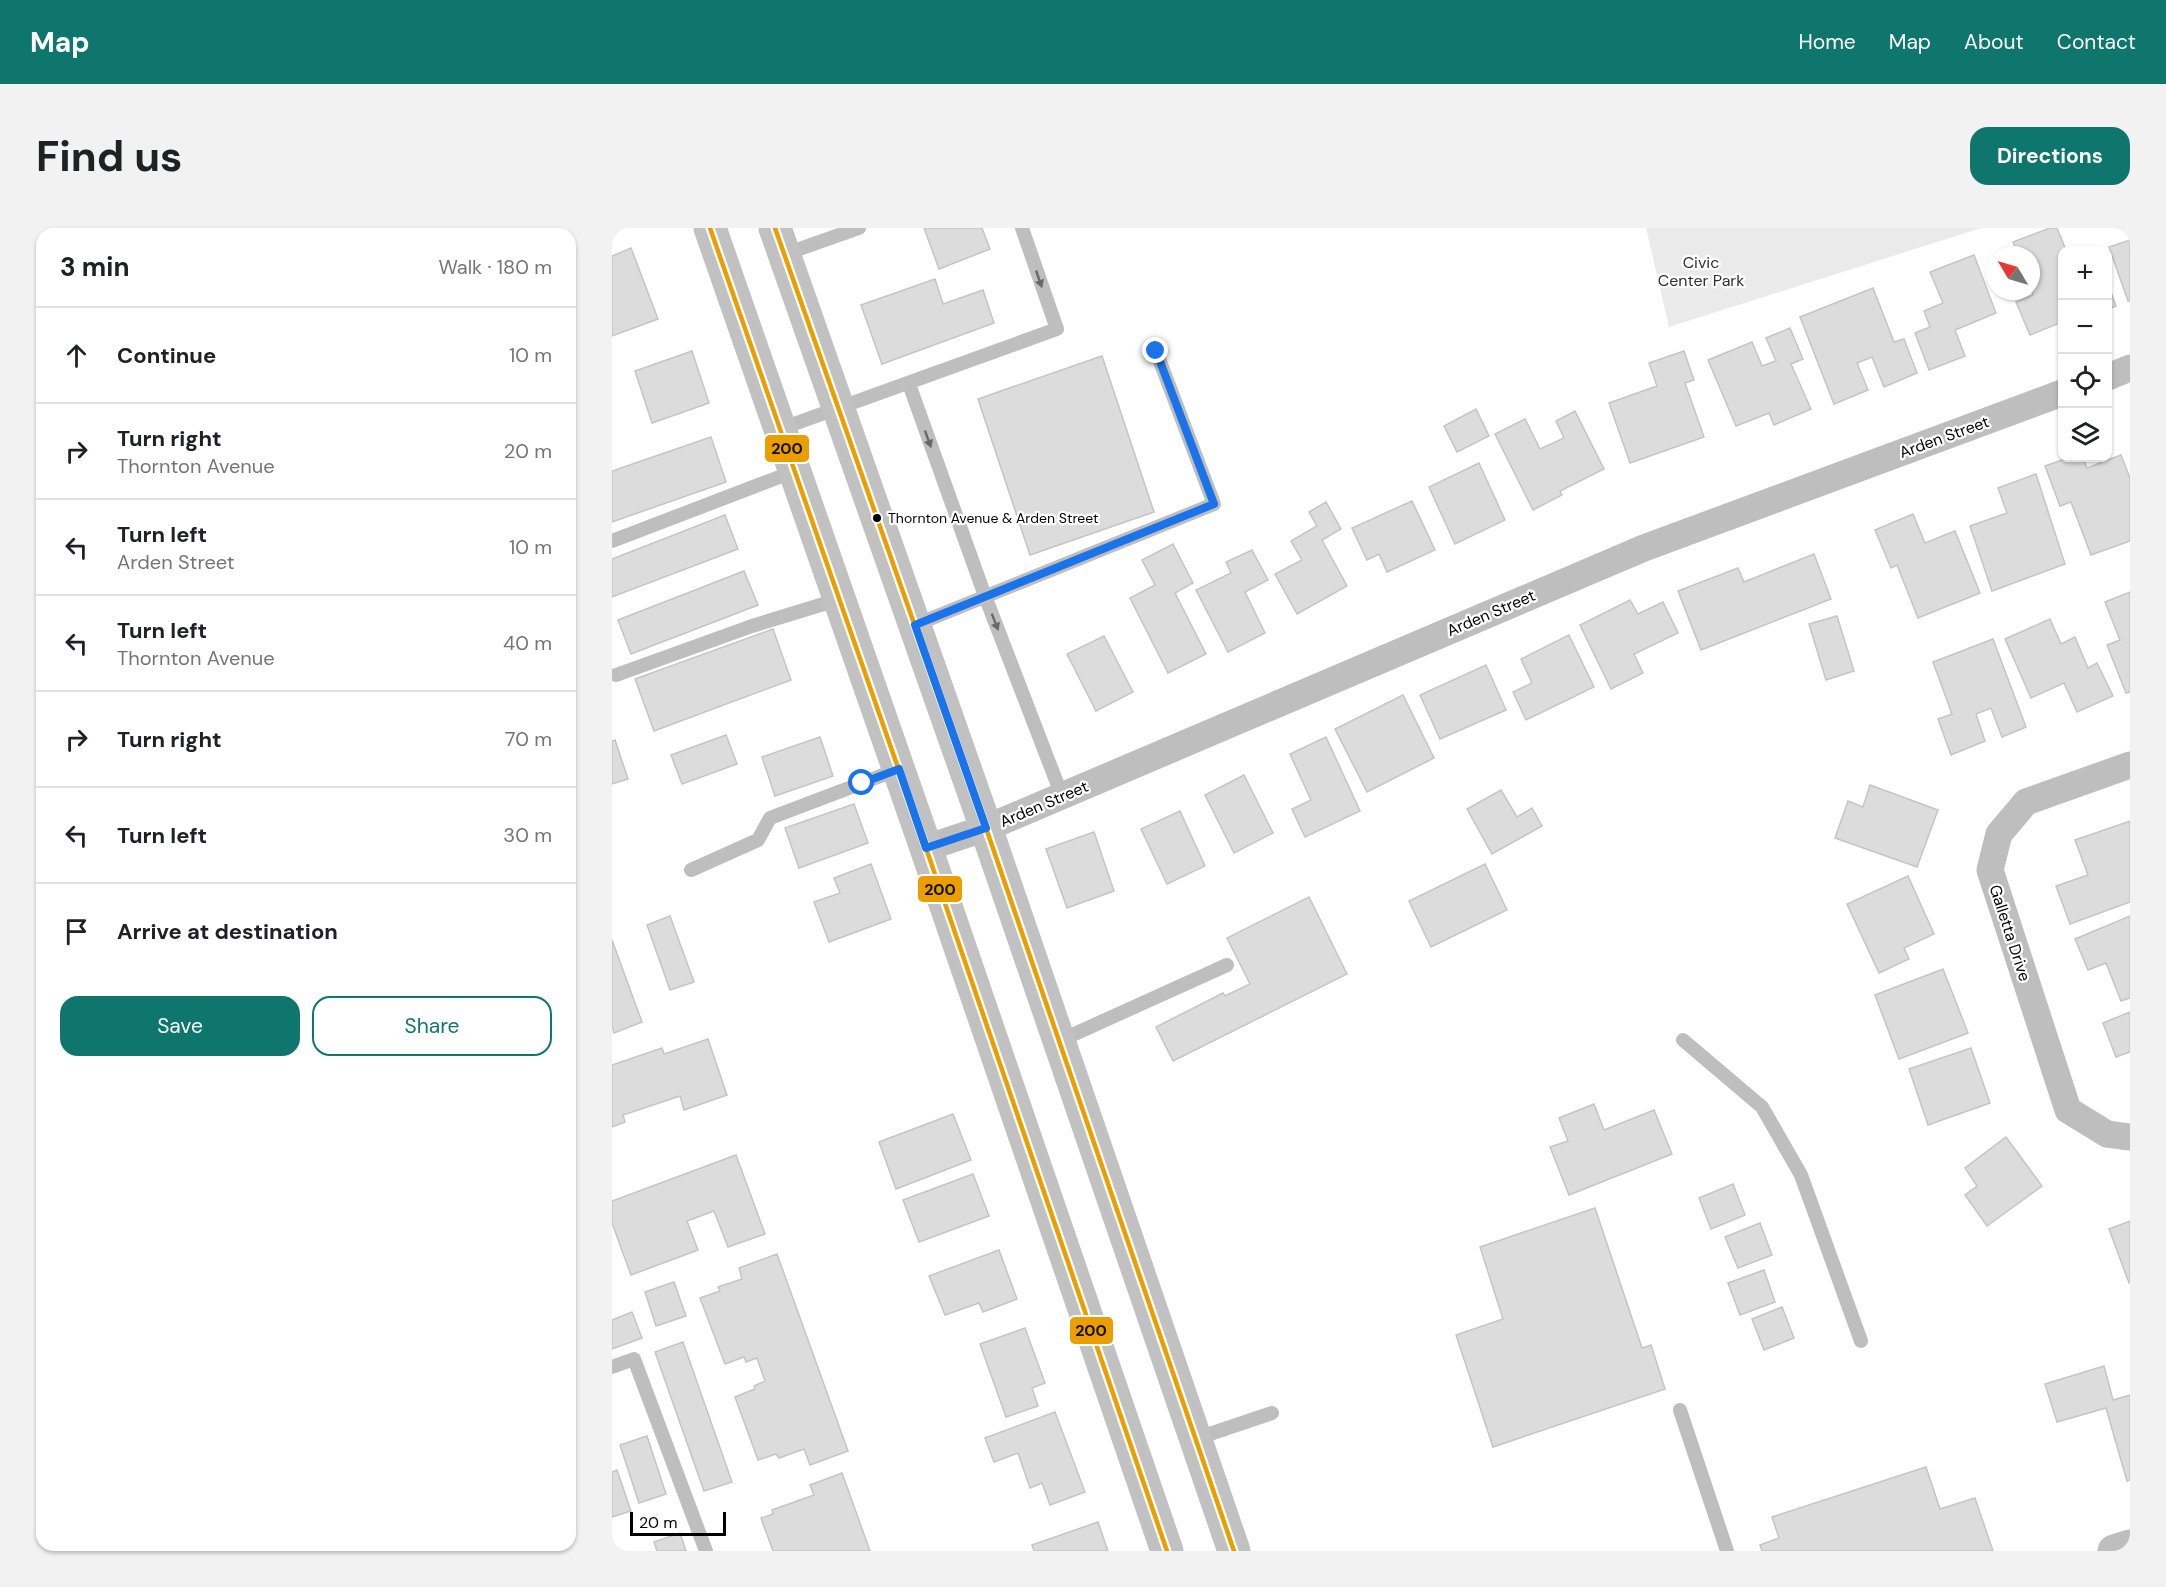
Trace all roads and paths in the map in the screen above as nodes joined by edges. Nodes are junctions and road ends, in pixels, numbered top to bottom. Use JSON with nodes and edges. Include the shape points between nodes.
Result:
{"nodes":[{"id":1,"x":710,"y":228,"type":"edge"},
{"id":2,"x":859,"y":228,"type":"edge"},
{"id":3,"x":1022,"y":228,"type":"edge"},
{"id":4,"x":780,"y":241,"type":"edge"},
{"id":5,"x":1156,"y":351,"type":"dead end"},
{"id":6,"x":2130,"y":368,"type":"edge"},
{"id":7,"x":2112,"y":375,"type":"edge"},
{"id":8,"x":909,"y":384,"type":"junction"},
{"id":9,"x":2058,"y":394,"type":"edge"},
{"id":10,"x":839,"y":409,"type":"junction"},
{"id":11,"x":780,"y":429,"type":"junction"},
{"id":12,"x":795,"y":471,"type":"junction"},
{"id":13,"x":612,"y":541,"type":"edge"},
{"id":14,"x":985,"y":596,"type":"junction"},
{"id":15,"x":840,"y":599,"type":"junction"},
{"id":16,"x":915,"y":625,"type":"junction"},
{"id":17,"x":616,"y":675,"type":"dead end"},
{"id":18,"x":2130,"y":765,"type":"edge"},
{"id":19,"x":899,"y":769,"type":"junction"},
{"id":20,"x":1062,"y":796,"type":"junction"},
{"id":21,"x":986,"y":828,"type":"junction"},
{"id":22,"x":926,"y":848,"type":"junction"},
{"id":23,"x":691,"y":870,"type":"dead end"},
{"id":24,"x":1227,"y":965,"type":"dead end"},
{"id":25,"x":1683,"y":1040,"type":"dead end"},
{"id":26,"x":1059,"y":1041,"type":"junction"},
{"id":27,"x":2130,"y":1137,"type":"edge"},
{"id":28,"x":1861,"y":1341,"type":"dead end"},
{"id":29,"x":612,"y":1367,"type":"edge"},
{"id":30,"x":1680,"y":1410,"type":"dead end"},
{"id":31,"x":1272,"y":1413,"type":"dead end"},
{"id":32,"x":1196,"y":1439,"type":"junction"},
{"id":33,"x":2130,"y":1546,"type":"edge"},
{"id":34,"x":706,"y":1551,"type":"edge"},
{"id":35,"x":1167,"y":1551,"type":"edge"},
{"id":36,"x":1234,"y":1551,"type":"edge"},
{"id":37,"x":1727,"y":1551,"type":"edge"},
{"id":38,"x":2114,"y":1551,"type":"edge"}],
"edges":[{"from":1,"to":11,"type":"main road"},
{"from":2,"to":4,"type":"lane"},
{"from":3,"to":8,"type":"lane","one_way":true,"via":[[1057,329]]},
{"from":4,"to":10,"type":"main road"},
{"from":5,"to":14,"type":"lane","via":[[1214,504]]},
{"from":6,"to":7,"type":"street"},
{"from":8,"to":10,"type":"lane"},
{"from":8,"to":14,"type":"lane","one_way":true},
{"from":9,"to":20,"type":"street","name":"Arden Street","via":[[1644,548]]},
{"from":10,"to":11,"type":"lane"},
{"from":10,"to":16,"type":"main road"},
{"from":11,"to":12,"type":"main road"},
{"from":12,"to":13,"type":"lane"},
{"from":12,"to":15,"type":"main road"},
{"from":14,"to":16,"type":"lane"},
{"from":14,"to":20,"type":"lane","one_way":true},
{"from":15,"to":17,"type":"lane"},
{"from":15,"to":19,"type":"main road"},
{"from":16,"to":21,"type":"main road"},
{"from":18,"to":27,"type":"street","name":"Galletta Drive","via":[[2026,802],[1999,834],[1990,870],[2068,1110],[2107,1134]]},
{"from":19,"to":22,"type":"main road"},
{"from":19,"to":23,"type":"lane","via":[[770,818],[758,840]]},
{"from":20,"to":21,"type":"street","name":"Arden Street"},
{"from":21,"to":22,"type":"street","name":"Arden Street"},
{"from":21,"to":26,"type":"main road"},
{"from":22,"to":35,"type":"main road"},
{"from":24,"to":26,"type":"lane"},
{"from":25,"to":28,"type":"lane","via":[[1762,1107],[1801,1175]]},
{"from":26,"to":32,"type":"main road"},
{"from":29,"to":34,"type":"lane","via":[[634,1359]]},
{"from":30,"to":37,"type":"lane"},
{"from":31,"to":32,"type":"lane"},
{"from":32,"to":36,"type":"main road"},
{"from":33,"to":38,"type":"street"}]}
